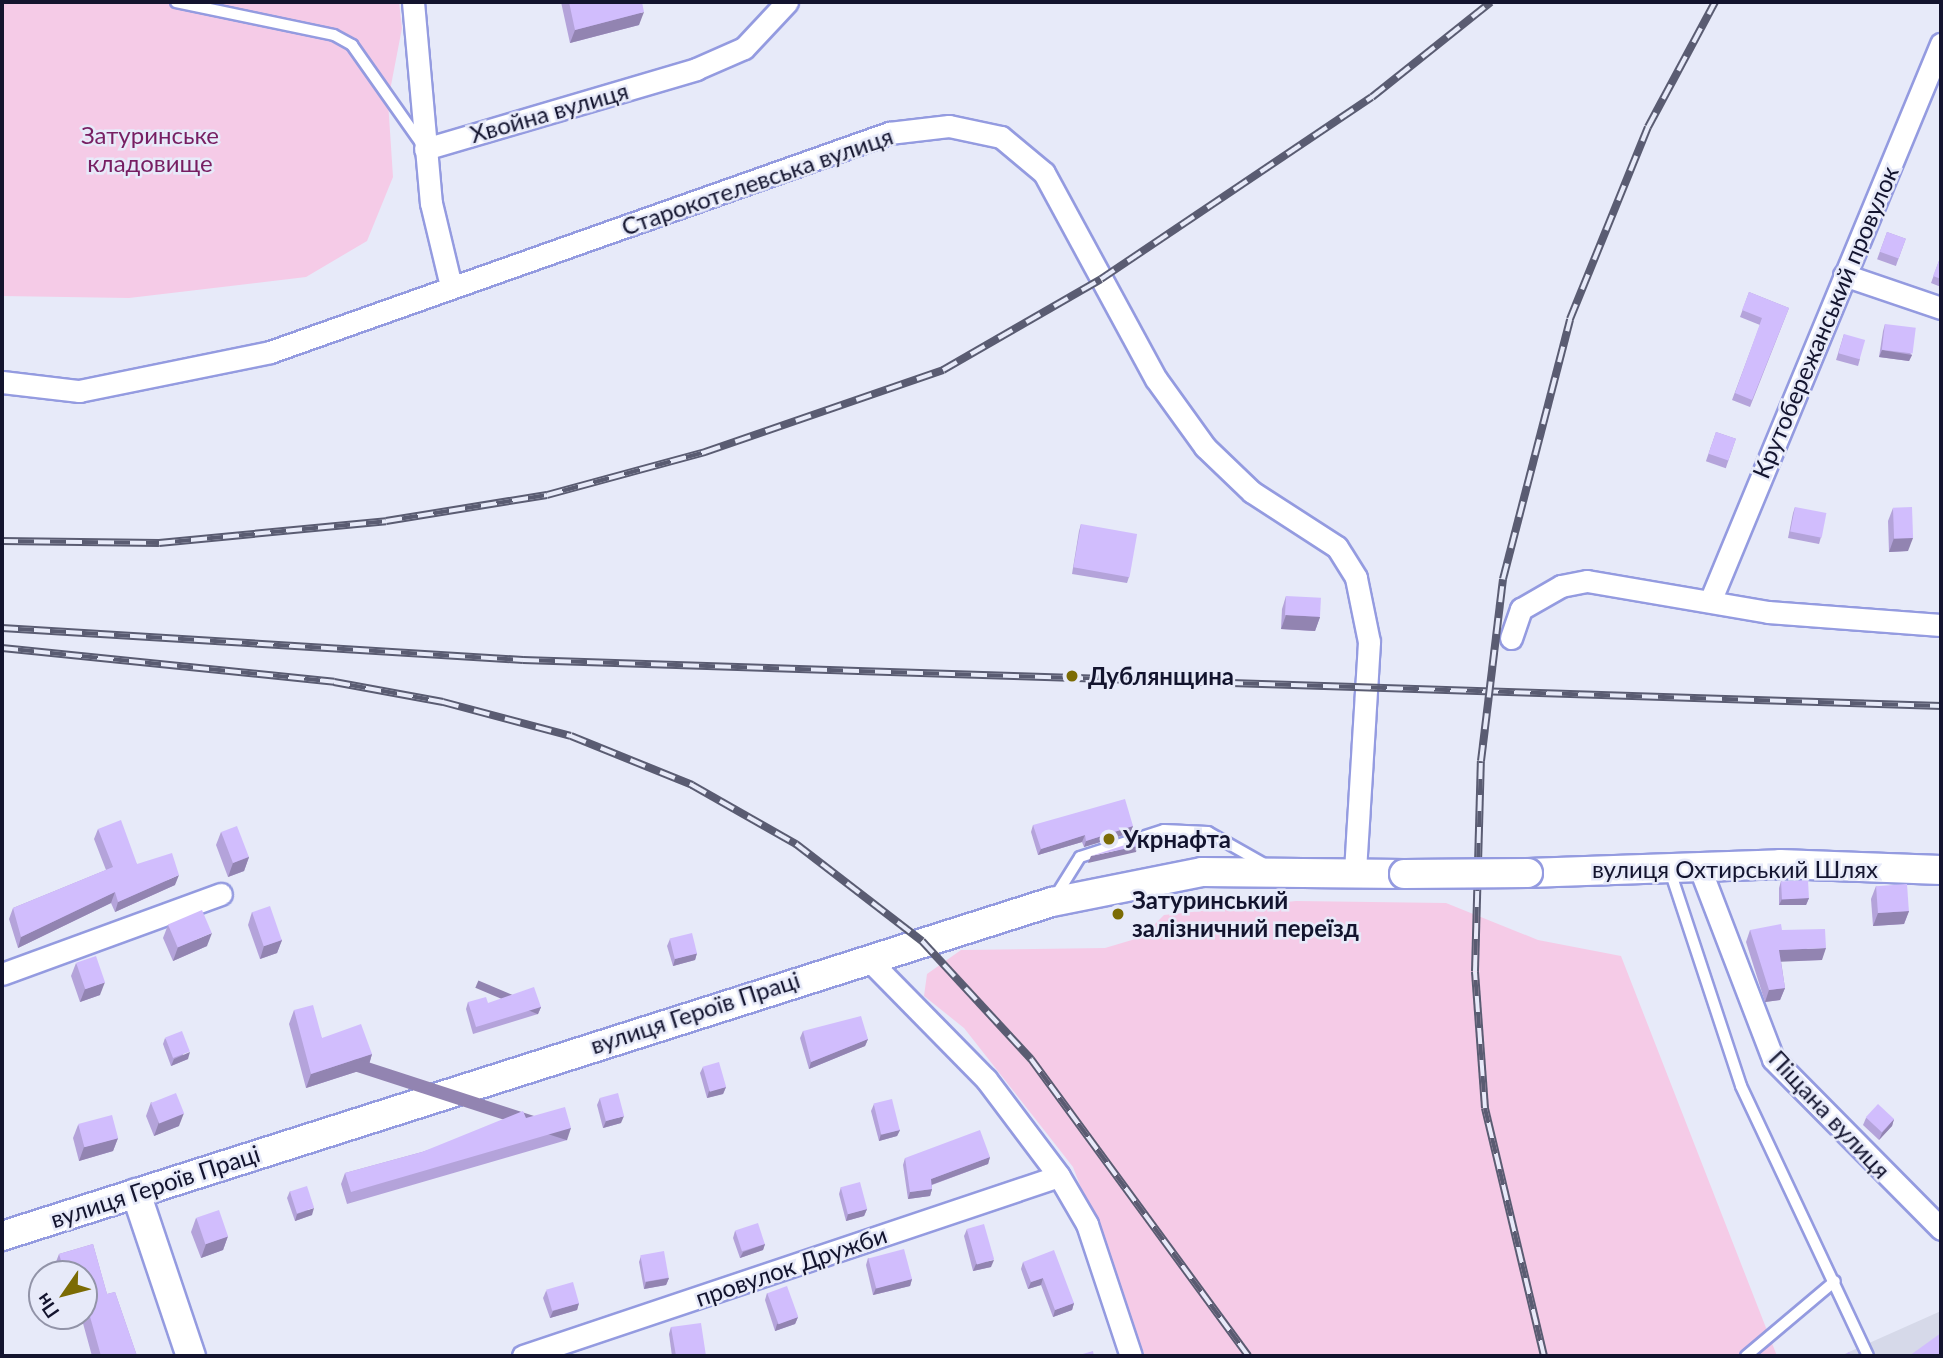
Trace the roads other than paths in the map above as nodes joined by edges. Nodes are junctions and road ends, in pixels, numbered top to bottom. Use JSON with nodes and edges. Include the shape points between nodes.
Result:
{"nodes":[{"id":1,"x":176,"y":2,"type":"edge"},
{"id":2,"x":413,"y":2,"type":"edge"},
{"id":3,"x":787,"y":2,"type":"edge"},
{"id":4,"x":1941,"y":44,"type":"edge"},
{"id":5,"x":425,"y":149,"type":"junction"},
{"id":6,"x":1844,"y":275,"type":"junction"},
{"id":7,"x":451,"y":286,"type":"junction"},
{"id":8,"x":1941,"y":308,"type":"edge"},
{"id":9,"x":2,"y":382,"type":"edge"},
{"id":10,"x":1711,"y":599,"type":"junction"},
{"id":11,"x":1941,"y":625,"type":"edge"},
{"id":12,"x":1511,"y":638,"type":"dead end"},
{"id":13,"x":1668,"y":866,"type":"junction"},
{"id":14,"x":1699,"y":866,"type":"junction"},
{"id":15,"x":1274,"y":870,"type":"junction"},
{"id":16,"x":1941,"y":870,"type":"edge"},
{"id":17,"x":1355,"y":871,"type":"junction"},
{"id":18,"x":1404,"y":874,"type":"joint"},
{"id":19,"x":221,"y":894,"type":"dead end"},
{"id":20,"x":1052,"y":902,"type":"junction"},
{"id":21,"x":867,"y":958,"type":"junction"},
{"id":22,"x":2,"y":974,"type":"edge"},
{"id":23,"x":1059,"y":1176,"type":"junction"},
{"id":24,"x":136,"y":1193,"type":"junction"},
{"id":25,"x":1941,"y":1229,"type":"edge"},
{"id":26,"x":2,"y":1236,"type":"edge"},
{"id":27,"x":1835,"y":1281,"type":"junction"},
{"id":28,"x":191,"y":1356,"type":"edge"},
{"id":29,"x":523,"y":1356,"type":"edge"},
{"id":30,"x":1131,"y":1356,"type":"edge"},
{"id":31,"x":1746,"y":1356,"type":"edge"},
{"id":32,"x":1868,"y":1356,"type":"edge"}],
"edges":[{"from":1,"to":5,"type":"lane","via":[[334,35],[352,45]]},
{"from":2,"to":5,"type":"street"},
{"from":3,"to":5,"type":"street","name":"Хвойна вулиця","via":[[744,48],[696,69]]},
{"from":4,"to":6,"type":"street","name":"Крутобережанський провулок"},
{"from":5,"to":7,"type":"street"},
{"from":6,"to":8,"type":"street"},
{"from":6,"to":10,"type":"street","name":"Крутобережанський провулок"},
{"from":7,"to":9,"type":"street","name":"Старокотелевська вулиця","via":[[270,352],[79,391]]},
{"from":7,"to":17,"type":"street","name":"Старокотелевська вулиця","via":[[889,133],[949,126],[1001,137],[1044,173],[1156,379],[1205,447],[1252,492],[1337,547],[1356,578],[1369,642]]},
{"from":10,"to":11,"type":"street","via":[[1768,612]]},
{"from":10,"to":12,"type":"street","via":[[1587,582],[1561,586],[1521,609]]},
{"from":13,"to":14,"type":"main road","name":"вулиця Охтирський Шлях"},
{"from":13,"to":18,"type":"main road","name":"вулиця Охтирський Шлях","bridge":true},
{"from":13,"to":27,"type":"lane","via":[[1741,1086]]},
{"from":14,"to":16,"type":"main road","name":"вулиця Охтирський Шлях"},
{"from":14,"to":25,"type":"street","name":"Піщана вулиця","via":[[1773,1059]]},
{"from":15,"to":17,"type":"main road","name":"вулиця Героїв Праці"},
{"from":15,"to":20,"type":"main road","name":"вулиця Героїв Праці","via":[[1202,872]]},
{"from":15,"to":20,"type":"lane","via":[[1208,832],[1164,830],[1080,857]]},
{"from":17,"to":18,"type":"main road","name":"вулиця Героїв Праці"},
{"from":19,"to":22,"type":"street"},
{"from":20,"to":21,"type":"main road","name":"вулиця Героїв Праці"},
{"from":21,"to":23,"type":"street","via":[[986,1079]]},
{"from":21,"to":24,"type":"main road","name":"вулиця Героїв Праці"},
{"from":23,"to":29,"type":"street","name":"провулок Дружби"},
{"from":23,"to":30,"type":"street","via":[[1087,1224]]},
{"from":24,"to":26,"type":"main road","name":"вулиця Героїв Праці"},
{"from":24,"to":28,"type":"main road"},
{"from":27,"to":31,"type":"lane"},
{"from":27,"to":32,"type":"lane"}]}
